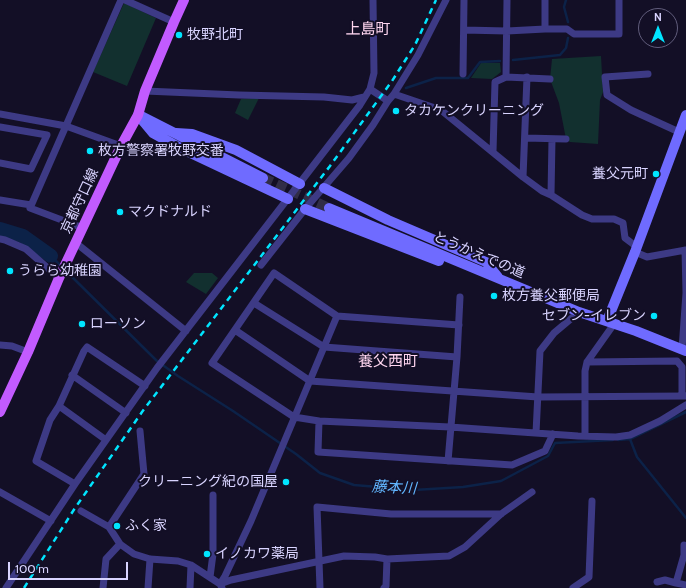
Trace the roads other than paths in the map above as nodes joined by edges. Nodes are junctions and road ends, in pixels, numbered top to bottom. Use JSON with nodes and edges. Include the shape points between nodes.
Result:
{"nodes":[{"id":1,"x":121,"y":0,"type":"edge"},
{"id":2,"x":125,"y":0,"type":"edge"},
{"id":3,"x":184,"y":0,"type":"edge"},
{"id":4,"x":373,"y":0,"type":"edge"},
{"id":5,"x":446,"y":0,"type":"edge"},
{"id":6,"x":464,"y":0,"type":"edge"},
{"id":7,"x":507,"y":0,"type":"edge"},
{"id":8,"x":545,"y":0,"type":"edge"},
{"id":9,"x":619,"y":0,"type":"edge"},
{"id":10,"x":174,"y":22,"type":"junction"},
{"id":11,"x":545,"y":29,"type":"junction"},
{"id":12,"x":464,"y":30,"type":"junction"},
{"id":13,"x":507,"y":31,"type":"junction"},
{"id":14,"x":463,"y":74,"type":"dead end"},
{"id":15,"x":648,"y":74,"type":"dead end"},
{"id":16,"x":506,"y":77,"type":"junction"},
{"id":17,"x":527,"y":77,"type":"junction"},
{"id":18,"x":550,"y":79,"type":"dead end"},
{"id":19,"x":370,"y":89,"type":"junction"},
{"id":20,"x":145,"y":91,"type":"junction"},
{"id":21,"x":394,"y":94,"type":"junction"},
{"id":22,"x":364,"y":97,"type":"junction"},
{"id":23,"x":388,"y":102,"type":"junction"},
{"id":24,"x":0,"y":114,"type":"edge"},
{"id":25,"x":138,"y":115,"type":"junction"},
{"id":26,"x":686,"y":115,"type":"edge"},
{"id":27,"x":66,"y":126,"type":"junction"},
{"id":28,"x":0,"y":128,"type":"edge"},
{"id":29,"x":682,"y":129,"type":"edge"},
{"id":30,"x":174,"y":133,"type":"junction"},
{"id":31,"x":525,"y":138,"type":"junction"},
{"id":32,"x":552,"y":138,"type":"junction"},
{"id":33,"x":566,"y":139,"type":"dead end"},
{"id":34,"x":120,"y":146,"type":"junction"},
{"id":35,"x":494,"y":152,"type":"junction"},
{"id":36,"x":0,"y":164,"type":"edge"},
{"id":37,"x":523,"y":177,"type":"junction"},
{"id":38,"x":263,"y":178,"type":"tunnel mouth"},
{"id":39,"x":300,"y":184,"type":"junction"},
{"id":40,"x":324,"y":188,"type":"junction"},
{"id":41,"x":551,"y":195,"type":"junction"},
{"id":42,"x":288,"y":199,"type":"junction"},
{"id":43,"x":0,"y":200,"type":"edge"},
{"id":44,"x":31,"y":205,"type":"junction"},
{"id":45,"x":305,"y":208,"type":"junction"},
{"id":46,"x":329,"y":208,"type":"tunnel mouth"},
{"id":47,"x":83,"y":228,"type":"junction"},
{"id":48,"x":0,"y":239,"type":"edge"},
{"id":49,"x":76,"y":243,"type":"junction"},
{"id":50,"x":636,"y":250,"type":"junction"},
{"id":51,"x":685,"y":250,"type":"edge"},
{"id":52,"x":261,"y":265,"type":"dead end"},
{"id":53,"x":60,"y":276,"type":"junction"},
{"id":54,"x":499,"y":278,"type":"junction"},
{"id":55,"x":460,"y":297,"type":"dead end"},
{"id":56,"x":254,"y":303,"type":"junction"},
{"id":57,"x":579,"y":312,"type":"junction"},
{"id":58,"x":337,"y":316,"type":"junction"},
{"id":59,"x":611,"y":322,"type":"junction"},
{"id":60,"x":459,"y":325,"type":"junction"},
{"id":61,"x":235,"y":330,"type":"junction"},
{"id":62,"x":186,"y":331,"type":"junction"},
{"id":63,"x":0,"y":344,"type":"edge"},
{"id":64,"x":324,"y":347,"type":"junction"},
{"id":65,"x":684,"y":350,"type":"edge"},
{"id":66,"x":28,"y":352,"type":"junction"},
{"id":67,"x":457,"y":357,"type":"junction"},
{"id":68,"x":587,"y":362,"type":"junction"},
{"id":69,"x":72,"y":375,"type":"junction"},
{"id":70,"x":310,"y":381,"type":"junction"},
{"id":71,"x":145,"y":386,"type":"junction"},
{"id":72,"x":454,"y":391,"type":"junction"},
{"id":73,"x":684,"y":396,"type":"edge"},
{"id":74,"x":538,"y":397,"type":"junction"},
{"id":75,"x":585,"y":397,"type":"junction"},
{"id":76,"x":686,"y":405,"type":"edge"},
{"id":77,"x":59,"y":406,"type":"junction"},
{"id":78,"x":0,"y":412,"type":"edge"},
{"id":79,"x":126,"y":413,"type":"junction"},
{"id":80,"x":294,"y":417,"type":"junction"},
{"id":81,"x":318,"y":421,"type":"junction"},
{"id":82,"x":450,"y":427,"type":"junction"},
{"id":83,"x":140,"y":431,"type":"dead end"},
{"id":84,"x":536,"y":433,"type":"junction"},
{"id":85,"x":553,"y":434,"type":"junction"},
{"id":86,"x":585,"y":436,"type":"junction"},
{"id":87,"x":106,"y":440,"type":"junction"},
{"id":88,"x":448,"y":461,"type":"junction"},
{"id":89,"x":75,"y":484,"type":"junction"},
{"id":90,"x":0,"y":492,"type":"edge"},
{"id":91,"x":532,"y":492,"type":"dead end"},
{"id":92,"x":214,"y":495,"type":"dead end"},
{"id":93,"x":592,"y":501,"type":"dead end"},
{"id":94,"x":80,"y":511,"type":"dead end"},
{"id":95,"x":502,"y":514,"type":"junction"},
{"id":96,"x":51,"y":521,"type":"junction"},
{"id":97,"x":109,"y":527,"type":"junction"},
{"id":98,"x":120,"y":544,"type":"junction"},
{"id":99,"x":684,"y":545,"type":"dead end"},
{"id":100,"x":387,"y":559,"type":"junction"},
{"id":101,"x":150,"y":560,"type":"junction"},
{"id":102,"x":319,"y":561,"type":"junction"},
{"id":103,"x":191,"y":565,"type":"junction"},
{"id":104,"x":20,"y":568,"type":"junction"},
{"id":105,"x":210,"y":577,"type":"junction"},
{"id":106,"x":3,"y":580,"type":"dead end"},
{"id":107,"x":657,"y":582,"type":"dead end"},
{"id":108,"x":676,"y":583,"type":"junction"},
{"id":109,"x":221,"y":586,"type":"edge"},
{"id":110,"x":686,"y":586,"type":"edge"},
{"id":111,"x":6,"y":588,"type":"edge"},
{"id":112,"x":103,"y":588,"type":"edge"},
{"id":113,"x":148,"y":588,"type":"edge"},
{"id":114,"x":190,"y":588,"type":"edge"},
{"id":115,"x":320,"y":588,"type":"edge"},
{"id":116,"x":384,"y":588,"type":"edge"},
{"id":117,"x":573,"y":588,"type":"edge"}],
"edges":[{"from":1,"to":27,"type":"street"},
{"from":2,"to":10,"type":"street"},
{"from":3,"to":10,"type":"main road","name":"京都守口線"},
{"from":4,"to":19,"type":"street","via":[[374,73]]},
{"from":5,"to":21,"type":"street","via":[[418,55]]},
{"from":6,"to":12,"type":"street"},
{"from":7,"to":13,"type":"street"},
{"from":8,"to":11,"type":"street"},
{"from":9,"to":11,"type":"street","via":[[620,34],[574,34],[567,29]]},
{"from":10,"to":20,"type":"main road","name":"京都守口線"},
{"from":11,"to":13,"type":"street"},
{"from":12,"to":13,"type":"street"},
{"from":12,"to":14,"type":"street"},
{"from":13,"to":16,"type":"street"},
{"from":15,"to":29,"type":"street","via":[[605,77],[607,95],[631,110]]},
{"from":16,"to":17,"type":"street"},
{"from":16,"to":35,"type":"street","via":[[495,82]]},
{"from":17,"to":18,"type":"street"},
{"from":17,"to":31,"type":"street"},
{"from":19,"to":22,"type":"street"},
{"from":19,"to":23,"type":"street"},
{"from":20,"to":22,"type":"street","via":[[352,100]]},
{"from":20,"to":25,"type":"main road","name":"京都守口線"},
{"from":21,"to":23,"type":"street"},
{"from":21,"to":35,"type":"street","via":[[441,110]]},
{"from":22,"to":39,"type":"street"},
{"from":23,"to":40,"type":"street"},
{"from":24,"to":27,"type":"street"},
{"from":25,"to":30,"type":"street"},
{"from":25,"to":34,"type":"main road","name":"京都守口線"},
{"from":25,"to":42,"type":"street","via":[[153,133]]},
{"from":26,"to":29,"type":"street"},
{"from":27,"to":34,"type":"street"},
{"from":27,"to":44,"type":"street"},
{"from":28,"to":36,"type":"street","via":[[47,135],[30,168]]},
{"from":29,"to":50,"type":"street"},
{"from":30,"to":38,"type":"street"},
{"from":30,"to":39,"type":"street","via":[[192,134],[236,150]]},
{"from":31,"to":32,"type":"street"},
{"from":31,"to":37,"type":"street"},
{"from":32,"to":33,"type":"street"},
{"from":32,"to":41,"type":"street"},
{"from":34,"to":47,"type":"main road","name":"京都守口線"},
{"from":35,"to":37,"type":"street"},
{"from":37,"to":41,"type":"street"},
{"from":39,"to":42,"type":"street"},
{"from":40,"to":45,"type":"street"},
{"from":40,"to":54,"type":"street","via":[[388,220],[486,262]]},
{"from":41,"to":50,"type":"street","via":[[582,215],[614,219],[623,223],[625,238]]},
{"from":42,"to":62,"type":"street"},
{"from":43,"to":44,"type":"street"},
{"from":44,"to":47,"type":"street","via":[[30,208]]},
{"from":45,"to":52,"type":"street"},
{"from":45,"to":54,"type":"street","via":[[463,270]]},
{"from":46,"to":54,"type":"street","name":"とうかえでの道"},
{"from":47,"to":49,"type":"main road","name":"京都守口線"},
{"from":48,"to":53,"type":"street","via":[[26,249]]},
{"from":49,"to":53,"type":"main road","name":"京都守口線"},
{"from":49,"to":62,"type":"street"},
{"from":50,"to":51,"type":"street","via":[[647,256]]},
{"from":50,"to":59,"type":"street"},
{"from":51,"to":65,"type":"street"},
{"from":53,"to":66,"type":"main road","name":"京都守口線"},
{"from":54,"to":57,"type":"street","name":"とうかえでの道"},
{"from":55,"to":60,"type":"street"},
{"from":56,"to":58,"type":"street","via":[[274,273]]},
{"from":56,"to":61,"type":"street"},
{"from":56,"to":64,"type":"street"},
{"from":57,"to":59,"type":"street","name":"とうかえでの道"},
{"from":57,"to":74,"type":"street","via":[[554,333],[540,351]]},
{"from":58,"to":60,"type":"street"},
{"from":58,"to":64,"type":"street"},
{"from":59,"to":65,"type":"street","name":"とうかえでの道"},
{"from":59,"to":68,"type":"street"},
{"from":60,"to":67,"type":"street"},
{"from":61,"to":70,"type":"street"},
{"from":61,"to":80,"type":"street","via":[[212,363]]},
{"from":62,"to":71,"type":"street"},
{"from":63,"to":66,"type":"street"},
{"from":64,"to":67,"type":"street"},
{"from":64,"to":70,"type":"street"},
{"from":66,"to":78,"type":"main road","name":"京都守口線"},
{"from":67,"to":72,"type":"street"},
{"from":68,"to":73,"type":"street","via":[[677,361],[682,367]]},
{"from":68,"to":75,"type":"street"},
{"from":69,"to":71,"type":"street","via":[[87,347]]},
{"from":69,"to":77,"type":"street"},
{"from":69,"to":79,"type":"street"},
{"from":70,"to":72,"type":"street"},
{"from":70,"to":80,"type":"street"},
{"from":71,"to":79,"type":"street"},
{"from":72,"to":74,"type":"street"},
{"from":72,"to":82,"type":"street"},
{"from":73,"to":75,"type":"street"},
{"from":74,"to":75,"type":"street"},
{"from":74,"to":84,"type":"street"},
{"from":75,"to":86,"type":"street"},
{"from":76,"to":86,"type":"street","via":[[630,435]]},
{"from":77,"to":87,"type":"street"},
{"from":77,"to":89,"type":"street","via":[[50,420],[36,461]]},
{"from":79,"to":87,"type":"street"},
{"from":80,"to":81,"type":"street"},
{"from":80,"to":109,"type":"street"},
{"from":81,"to":82,"type":"street"},
{"from":81,"to":88,"type":"street","via":[[318,452]]},
{"from":82,"to":84,"type":"street"},
{"from":82,"to":88,"type":"street"},
{"from":83,"to":97,"type":"street","via":[[144,474]]},
{"from":84,"to":85,"type":"street"},
{"from":85,"to":86,"type":"street"},
{"from":85,"to":88,"type":"street","via":[[545,451],[512,465]]},
{"from":87,"to":89,"type":"street"},
{"from":89,"to":96,"type":"street"},
{"from":90,"to":96,"type":"street"},
{"from":91,"to":95,"type":"street"},
{"from":92,"to":105,"type":"street"},
{"from":93,"to":117,"type":"street","via":[[589,577]]},
{"from":94,"to":97,"type":"street"},
{"from":95,"to":100,"type":"street","via":[[465,547],[449,556]]},
{"from":95,"to":102,"type":"street","via":[[391,514],[317,507]]},
{"from":96,"to":104,"type":"street"},
{"from":97,"to":98,"type":"street"},
{"from":98,"to":101,"type":"street","via":[[134,554]]},
{"from":98,"to":112,"type":"street","via":[[106,559]]},
{"from":99,"to":108,"type":"street","via":[[684,556]]},
{"from":100,"to":102,"type":"street","via":[[344,556]]},
{"from":100,"to":116,"type":"street"},
{"from":101,"to":103,"type":"street","via":[[178,561]]},
{"from":101,"to":113,"type":"street"},
{"from":102,"to":109,"type":"street","via":[[231,580]]},
{"from":102,"to":115,"type":"street"},
{"from":103,"to":105,"type":"street"},
{"from":103,"to":114,"type":"street"},
{"from":104,"to":106,"type":"street"},
{"from":104,"to":111,"type":"street"},
{"from":105,"to":109,"type":"street"},
{"from":107,"to":108,"type":"street","via":[[665,580]]},
{"from":108,"to":110,"type":"street"}]}
